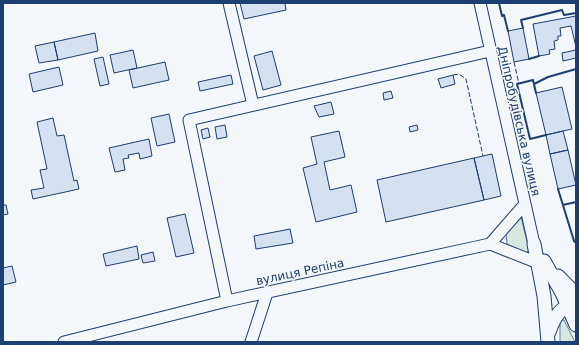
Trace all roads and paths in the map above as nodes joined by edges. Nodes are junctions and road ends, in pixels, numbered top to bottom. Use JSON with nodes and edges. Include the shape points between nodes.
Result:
{"nodes":[{"id":1,"x":229,"y":3,"type":"edge"},
{"id":2,"x":480,"y":3,"type":"edge"},
{"id":3,"x":490,"y":51,"type":"junction"},
{"id":4,"x":253,"y":105,"type":"junction"},
{"id":5,"x":525,"y":204,"type":"junction"},
{"id":6,"x":490,"y":244,"type":"junction"},
{"id":7,"x":534,"y":244,"type":"joint"},
{"id":8,"x":541,"y":262,"type":"junction"},
{"id":9,"x":267,"y":293,"type":"junction"},
{"id":10,"x":576,"y":294,"type":"edge"},
{"id":11,"x":227,"y":301,"type":"junction"},
{"id":12,"x":572,"y":304,"type":"edge"},
{"id":13,"x":576,"y":325,"type":"edge"},
{"id":14,"x":549,"y":337,"type":"edge"},
{"id":15,"x":64,"y":342,"type":"edge"},
{"id":16,"x":251,"y":342,"type":"edge"}],
"edges":[{"from":1,"to":4,"type":"street"},
{"from":2,"to":3,"type":"street","name":"Дніпробудівська вулиця"},
{"from":3,"to":4,"type":"street"},
{"from":3,"to":5,"type":"street","name":"Дніпробудівська вулиця"},
{"from":4,"to":11,"type":"street","via":[[189,120]]},
{"from":5,"to":6,"type":"street"},
{"from":5,"to":7,"type":"street","name":"Дніпробудівська вулиця"},
{"from":6,"to":8,"type":"street"},
{"from":6,"to":9,"type":"street","name":"вулиця Репіна"},
{"from":7,"to":8,"type":"main road"},
{"from":8,"to":10,"type":"main road"},
{"from":8,"to":12,"type":"main road"},
{"from":8,"to":14,"type":"main road"},
{"from":9,"to":11,"type":"street","name":"вулиця Репіна"},
{"from":9,"to":16,"type":"street"},
{"from":11,"to":15,"type":"street","name":"вулиця Репіна"},
{"from":12,"to":13,"type":"main road"},
{"from":12,"to":14,"type":"main road","via":[[557,314]]}]}
